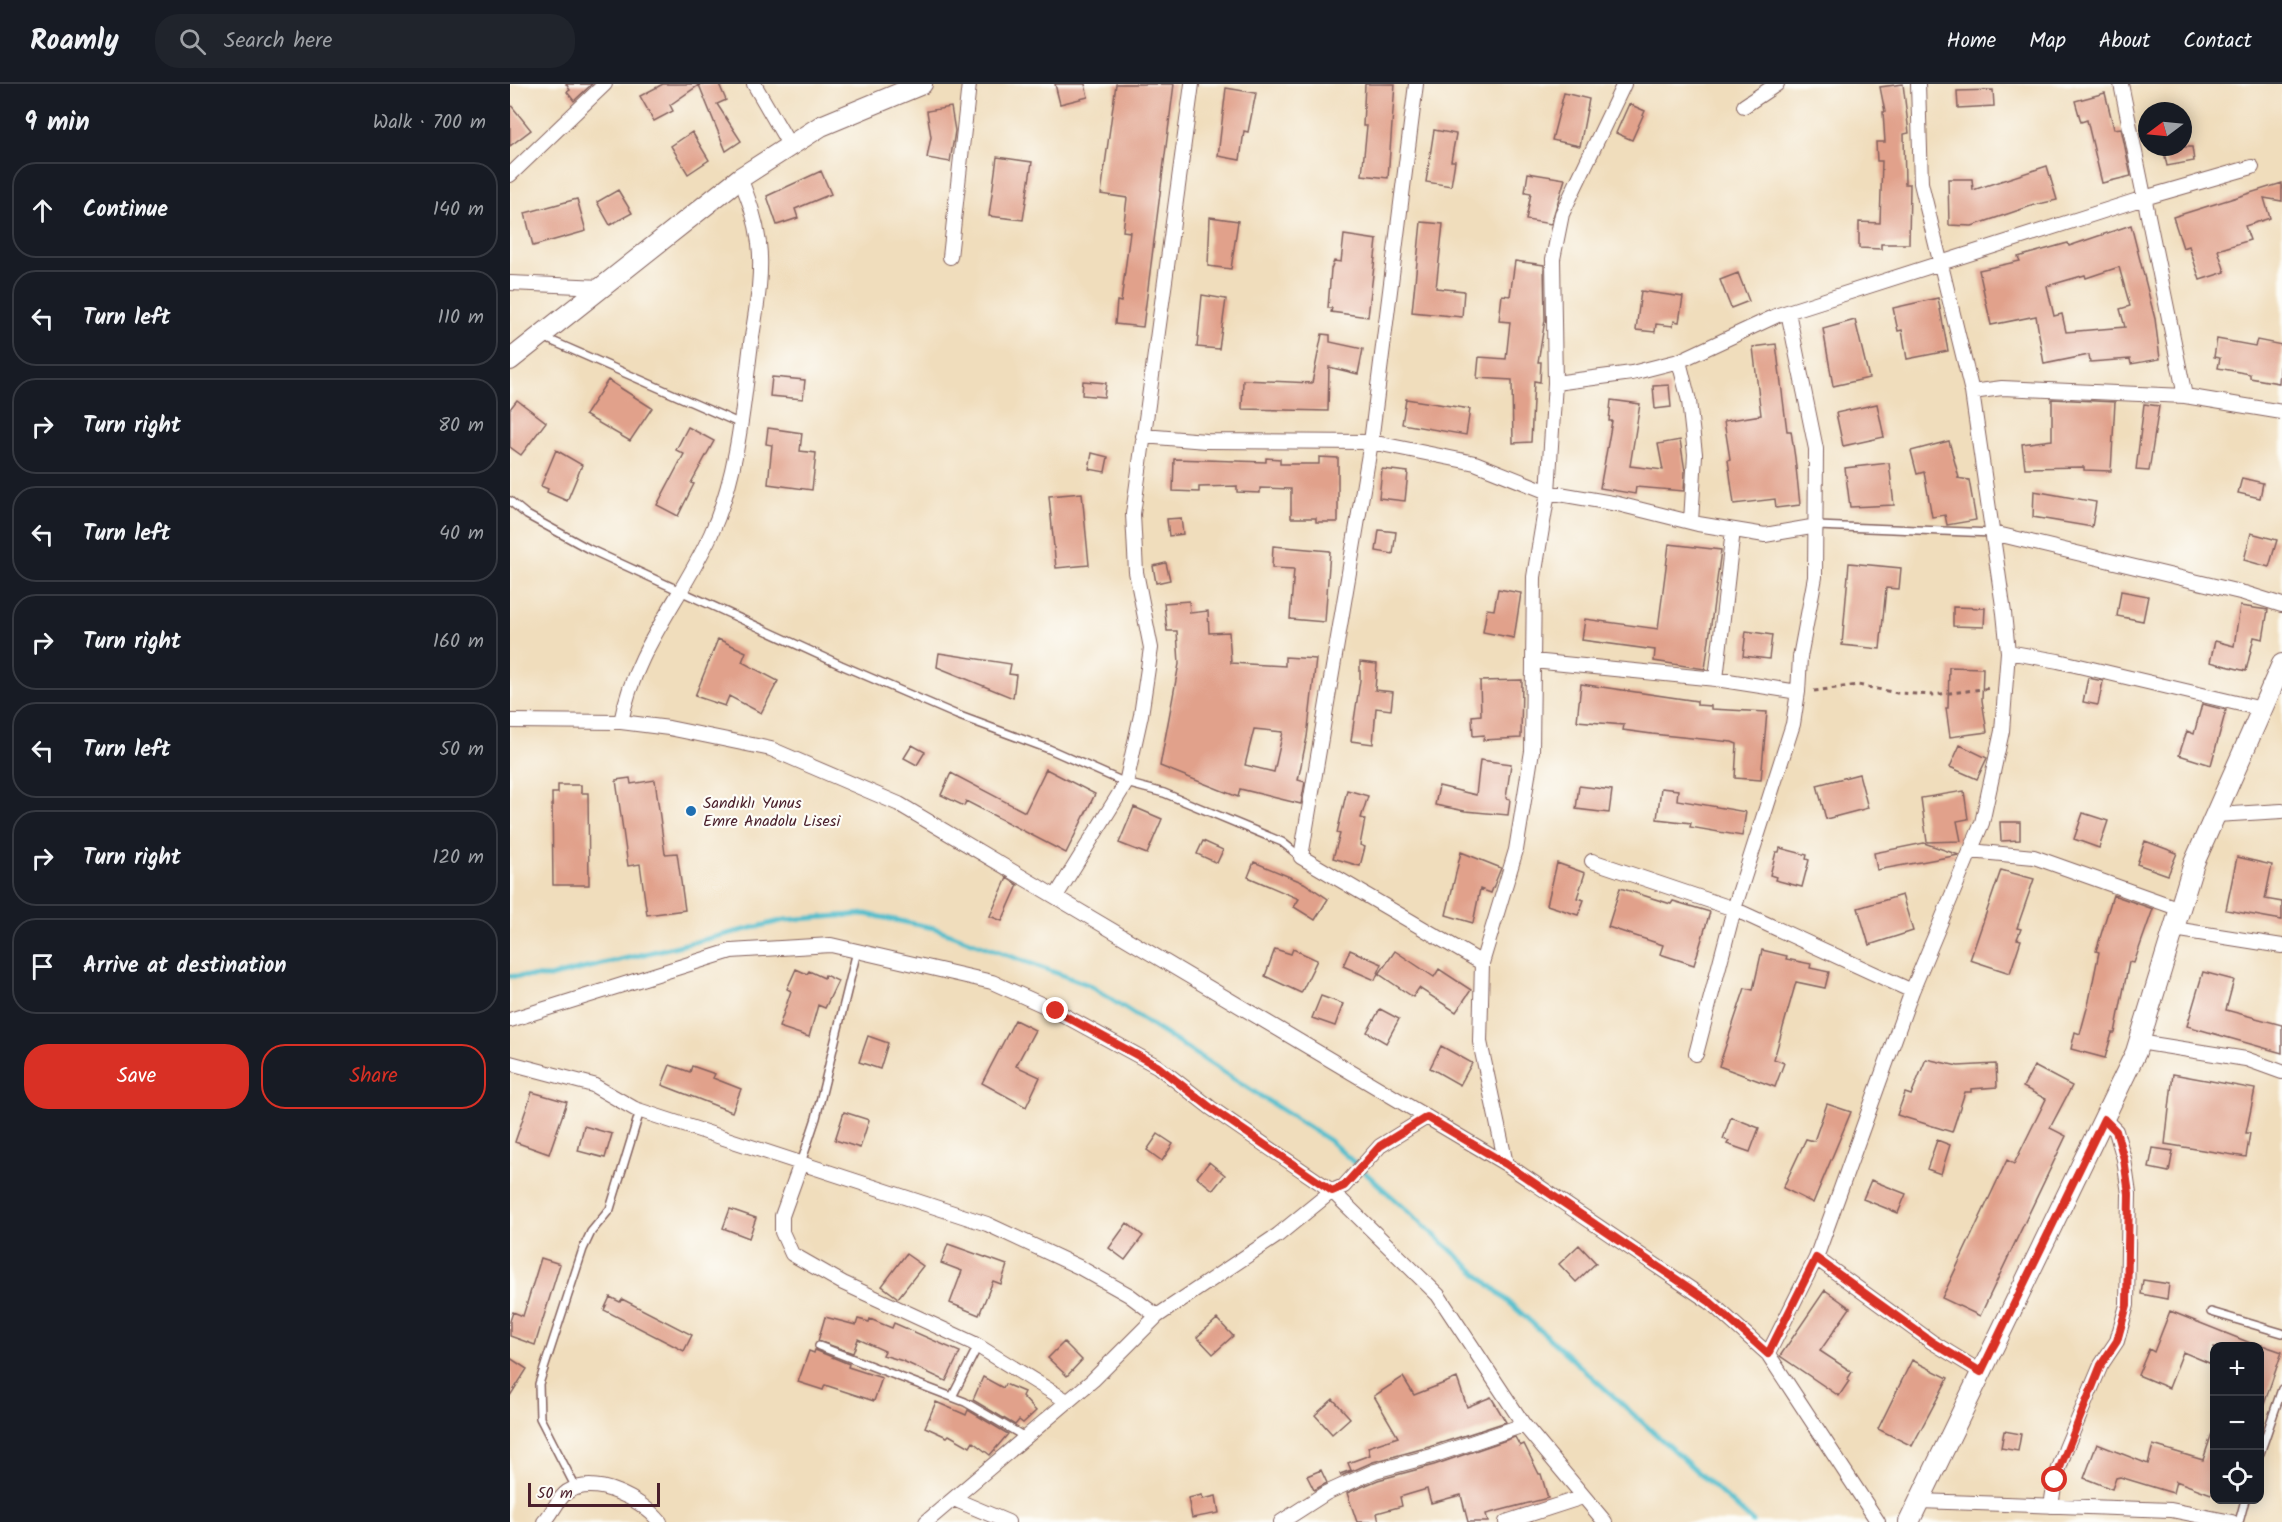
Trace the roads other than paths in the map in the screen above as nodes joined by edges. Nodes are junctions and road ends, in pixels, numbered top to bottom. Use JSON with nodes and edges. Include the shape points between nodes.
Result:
{"nodes":[{"id":1,"x":605,"y":84,"type":"edge"},
{"id":2,"x":754,"y":84,"type":"edge"},
{"id":3,"x":922,"y":84,"type":"edge"},
{"id":4,"x":969,"y":84,"type":"edge"},
{"id":5,"x":1192,"y":84,"type":"edge"},
{"id":6,"x":1416,"y":84,"type":"edge"},
{"id":7,"x":1624,"y":84,"type":"edge"},
{"id":8,"x":1777,"y":84,"type":"edge"},
{"id":9,"x":1918,"y":84,"type":"edge"},
{"id":10,"x":2121,"y":84,"type":"edge"},
{"id":11,"x":1744,"y":106,"type":"dead end"},
{"id":12,"x":790,"y":146,"type":"junction"},
{"id":13,"x":2252,"y":167,"type":"dead end"},
{"id":14,"x":510,"y":175,"type":"edge"},
{"id":15,"x":740,"y":178,"type":"junction"},
{"id":16,"x":2144,"y":198,"type":"junction"},
{"id":17,"x":950,"y":257,"type":"dead end"},
{"id":18,"x":1941,"y":262,"type":"junction"},
{"id":19,"x":510,"y":283,"type":"edge"},
{"id":20,"x":602,"y":287,"type":"junction"},
{"id":21,"x":1788,"y":312,"type":"junction"},
{"id":22,"x":540,"y":336,"type":"junction"},
{"id":23,"x":510,"y":360,"type":"edge"},
{"id":24,"x":1679,"y":361,"type":"junction"},
{"id":25,"x":1555,"y":383,"type":"junction"},
{"id":26,"x":1972,"y":392,"type":"junction"},
{"id":27,"x":2185,"y":396,"type":"junction"},
{"id":28,"x":2282,"y":412,"type":"edge"},
{"id":29,"x":741,"y":424,"type":"junction"},
{"id":30,"x":1143,"y":436,"type":"junction"},
{"id":31,"x":1371,"y":442,"type":"junction"},
{"id":32,"x":1548,"y":492,"type":"junction"},
{"id":33,"x":510,"y":501,"type":"edge"},
{"id":34,"x":1691,"y":522,"type":"junction"},
{"id":35,"x":1817,"y":526,"type":"junction"},
{"id":36,"x":1733,"y":530,"type":"junction"},
{"id":37,"x":1993,"y":533,"type":"junction"},
{"id":38,"x":679,"y":592,"type":"junction"},
{"id":39,"x":2282,"y":605,"type":"edge"},
{"id":40,"x":2008,"y":652,"type":"junction"},
{"id":41,"x":1533,"y":662,"type":"junction"},
{"id":42,"x":2282,"y":664,"type":"edge"},
{"id":43,"x":1716,"y":679,"type":"junction"},
{"id":44,"x":1798,"y":692,"type":"junction"},
{"id":45,"x":2262,"y":709,"type":"junction"},
{"id":46,"x":510,"y":721,"type":"edge"},
{"id":47,"x":621,"y":722,"type":"junction"},
{"id":48,"x":1126,"y":783,"type":"junction"},
{"id":49,"x":2282,"y":811,"type":"edge"},
{"id":50,"x":2216,"y":815,"type":"junction"},
{"id":51,"x":1970,"y":851,"type":"junction"},
{"id":52,"x":1301,"y":857,"type":"junction"},
{"id":53,"x":1592,"y":861,"type":"dead end"},
{"id":54,"x":1056,"y":896,"type":"junction"},
{"id":55,"x":1734,"y":909,"type":"junction"},
{"id":56,"x":2180,"y":909,"type":"junction"},
{"id":57,"x":2174,"y":929,"type":"junction"},
{"id":58,"x":2282,"y":946,"type":"edge"},
{"id":59,"x":857,"y":951,"type":"junction"},
{"id":60,"x":1482,"y":963,"type":"junction"},
{"id":61,"x":1912,"y":991,"type":"junction"},
{"id":62,"x":510,"y":1020,"type":"edge"},
{"id":63,"x":2139,"y":1042,"type":"junction"},
{"id":64,"x":1696,"y":1054,"type":"dead end"},
{"id":65,"x":510,"y":1064,"type":"edge"},
{"id":66,"x":2282,"y":1072,"type":"edge"},
{"id":67,"x":640,"y":1111,"type":"junction"},
{"id":68,"x":1427,"y":1117,"type":"junction"},
{"id":69,"x":2104,"y":1119,"type":"junction"},
{"id":70,"x":801,"y":1163,"type":"junction"},
{"id":71,"x":1506,"y":1164,"type":"junction"},
{"id":72,"x":1338,"y":1188,"type":"junction"},
{"id":73,"x":1816,"y":1258,"type":"junction"},
{"id":74,"x":2211,"y":1312,"type":"dead end"},
{"id":75,"x":1157,"y":1317,"type":"junction"},
{"id":76,"x":2282,"y":1333,"type":"edge"},
{"id":77,"x":819,"y":1346,"type":"dead end"},
{"id":78,"x":978,"y":1346,"type":"junction"},
{"id":79,"x":1768,"y":1354,"type":"junction"},
{"id":80,"x":1981,"y":1372,"type":"junction"},
{"id":81,"x":2282,"y":1389,"type":"edge"},
{"id":82,"x":952,"y":1397,"type":"junction"},
{"id":83,"x":1067,"y":1401,"type":"junction"},
{"id":84,"x":1524,"y":1425,"type":"junction"},
{"id":85,"x":1026,"y":1437,"type":"junction"},
{"id":86,"x":2260,"y":1450,"type":"edge"},
{"id":87,"x":576,"y":1488,"type":"junction"},
{"id":88,"x":1583,"y":1497,"type":"junction"},
{"id":89,"x":956,"y":1500,"type":"junction"},
{"id":90,"x":1919,"y":1501,"type":"junction"},
{"id":91,"x":2244,"y":1504,"type":"edge"},
{"id":92,"x":2051,"y":1506,"type":"junction"},
{"id":93,"x":544,"y":1522,"type":"edge"},
{"id":94,"x":660,"y":1522,"type":"edge"},
{"id":95,"x":926,"y":1522,"type":"edge"},
{"id":96,"x":1008,"y":1522,"type":"edge"},
{"id":97,"x":1281,"y":1522,"type":"edge"},
{"id":98,"x":1506,"y":1522,"type":"edge"},
{"id":99,"x":1605,"y":1522,"type":"edge"},
{"id":100,"x":1878,"y":1522,"type":"edge"},
{"id":101,"x":1909,"y":1522,"type":"edge"},
{"id":102,"x":2232,"y":1522,"type":"edge"},
{"id":103,"x":2239,"y":1522,"type":"edge"}],
"edges":[{"from":1,"to":14,"type":"street"},
{"from":2,"to":12,"type":"street"},
{"from":3,"to":12,"type":"street","via":[[822,126]]},
{"from":4,"to":17,"type":"street"},
{"from":5,"to":30,"type":"street"},
{"from":6,"to":31,"type":"street"},
{"from":7,"to":25,"type":"street","via":[[1562,214],[1553,259]]},
{"from":8,"to":11,"type":"street"},
{"from":9,"to":18,"type":"street","via":[[1921,183]]},
{"from":10,"to":16,"type":"street"},
{"from":12,"to":15,"type":"street"},
{"from":13,"to":16,"type":"street"},
{"from":15,"to":20,"type":"street"},
{"from":15,"to":29,"type":"street","via":[[754,212],[760,246]]},
{"from":16,"to":18,"type":"street"},
{"from":16,"to":27,"type":"street"},
{"from":18,"to":21,"type":"street"},
{"from":18,"to":26,"type":"street"},
{"from":19,"to":20,"type":"street"},
{"from":20,"to":22,"type":"street"},
{"from":21,"to":24,"type":"street"},
{"from":21,"to":35,"type":"street","via":[[1816,449]]},
{"from":22,"to":23,"type":"street"},
{"from":22,"to":29,"type":"lane"},
{"from":24,"to":25,"type":"street","via":[[1632,373]]},
{"from":24,"to":34,"type":"street","via":[[1689,401],[1695,454]]},
{"from":25,"to":32,"type":"street"},
{"from":26,"to":27,"type":"street","via":[[2002,388]]},
{"from":26,"to":37,"type":"street"},
{"from":27,"to":28,"type":"street"},
{"from":29,"to":38,"type":"street","via":[[734,468],[711,533]]},
{"from":30,"to":31,"type":"street","via":[[1206,441]]},
{"from":30,"to":48,"type":"street","via":[[1133,514],[1136,572],[1151,648]]},
{"from":31,"to":32,"type":"street","via":[[1475,463]]},
{"from":31,"to":52,"type":"street"},
{"from":32,"to":34,"type":"street"},
{"from":32,"to":41,"type":"street","via":[[1534,577]]},
{"from":33,"to":38,"type":"lane","via":[[589,549]]},
{"from":34,"to":36,"type":"street"},
{"from":35,"to":36,"type":"street","via":[[1765,535]]},
{"from":35,"to":37,"type":"lane"},
{"from":35,"to":44,"type":"street","via":[[1815,577],[1800,657]]},
{"from":36,"to":43,"type":"street"},
{"from":37,"to":39,"type":"street"},
{"from":37,"to":40,"type":"street"},
{"from":38,"to":47,"type":"street","via":[[646,646],[627,691]]},
{"from":38,"to":48,"type":"lane","via":[[851,670]]},
{"from":40,"to":45,"type":"street"},
{"from":40,"to":51,"type":"street","via":[[2002,731],[1982,823]]},
{"from":41,"to":43,"type":"street"},
{"from":41,"to":60,"type":"street","via":[[1532,751],[1516,850]]},
{"from":42,"to":45,"type":"street"},
{"from":43,"to":44,"type":"street"},
{"from":44,"to":55,"type":"street","via":[[1793,724]]},
{"from":45,"to":50,"type":"street"},
{"from":46,"to":47,"type":"street"},
{"from":47,"to":54,"type":"street","via":[[771,749],[899,804]]},
{"from":48,"to":52,"type":"lane","via":[[1164,794],[1282,842]]},
{"from":48,"to":54,"type":"street"},
{"from":49,"to":50,"type":"street"},
{"from":50,"to":56,"type":"street","via":[[2194,863]]},
{"from":51,"to":56,"type":"street","via":[[2034,857]]},
{"from":51,"to":61,"type":"street"},
{"from":52,"to":60,"type":"street"},
{"from":53,"to":55,"type":"street"},
{"from":54,"to":68,"type":"street"},
{"from":55,"to":61,"type":"street"},
{"from":55,"to":64,"type":"street"},
{"from":56,"to":57,"type":"street"},
{"from":57,"to":58,"type":"street"},
{"from":57,"to":63,"type":"street"},
{"from":59,"to":62,"type":"street","via":[[831,945],[731,951]]},
{"from":59,"to":70,"type":"lane","via":[[816,1118]]},
{"from":59,"to":72,"type":"street","via":[[992,982],[1056,1011],[1157,1066],[1211,1108]]},
{"from":60,"to":71,"type":"street","via":[[1480,1042]]},
{"from":61,"to":73,"type":"street"},
{"from":63,"to":66,"type":"street","via":[[2246,1059]]},
{"from":63,"to":69,"type":"street"},
{"from":65,"to":67,"type":"street","via":[[593,1085]]},
{"from":67,"to":70,"type":"street"},
{"from":67,"to":87,"type":"lane","via":[[610,1209],[583,1249],[539,1384],[540,1418]]},
{"from":68,"to":71,"type":"street"},
{"from":68,"to":72,"type":"street","via":[[1380,1146]]},
{"from":69,"to":80,"type":"street"},
{"from":69,"to":92,"type":"street","via":[[2116,1131],[2129,1194],[2127,1305],[2117,1341],[2101,1365],[2066,1448]]},
{"from":70,"to":75,"type":"street","via":[[1008,1232],[1130,1295]]},
{"from":70,"to":78,"type":"street","via":[[782,1216],[782,1232],[792,1254],[843,1283]]},
{"from":71,"to":79,"type":"street","via":[[1710,1302]]},
{"from":72,"to":75,"type":"street","via":[[1278,1235]]},
{"from":72,"to":84,"type":"street","via":[[1437,1295]]},
{"from":73,"to":79,"type":"street"},
{"from":73,"to":80,"type":"street","via":[[1932,1342]]},
{"from":74,"to":76,"type":"lane"},
{"from":75,"to":83,"type":"street"},
{"from":77,"to":82,"type":"lane"},
{"from":78,"to":82,"type":"lane"},
{"from":78,"to":83,"type":"street"},
{"from":79,"to":100,"type":"street"},
{"from":80,"to":90,"type":"street"},
{"from":81,"to":86,"type":"lane"},
{"from":82,"to":85,"type":"lane"},
{"from":83,"to":85,"type":"street"},
{"from":84,"to":88,"type":"street"},
{"from":84,"to":97,"type":"street","via":[[1375,1471],[1326,1493]]},
{"from":85,"to":89,"type":"street"},
{"from":87,"to":93,"type":"street","via":[[564,1494]]},
{"from":87,"to":94,"type":"street","via":[[598,1487],[626,1496]]},
{"from":88,"to":98,"type":"street"},
{"from":88,"to":99,"type":"street"},
{"from":89,"to":95,"type":"street"},
{"from":89,"to":96,"type":"street"},
{"from":90,"to":92,"type":"street"},
{"from":90,"to":101,"type":"street"},
{"from":91,"to":103,"type":"lane"},
{"from":92,"to":102,"type":"street","via":[[2171,1510]]}]}
